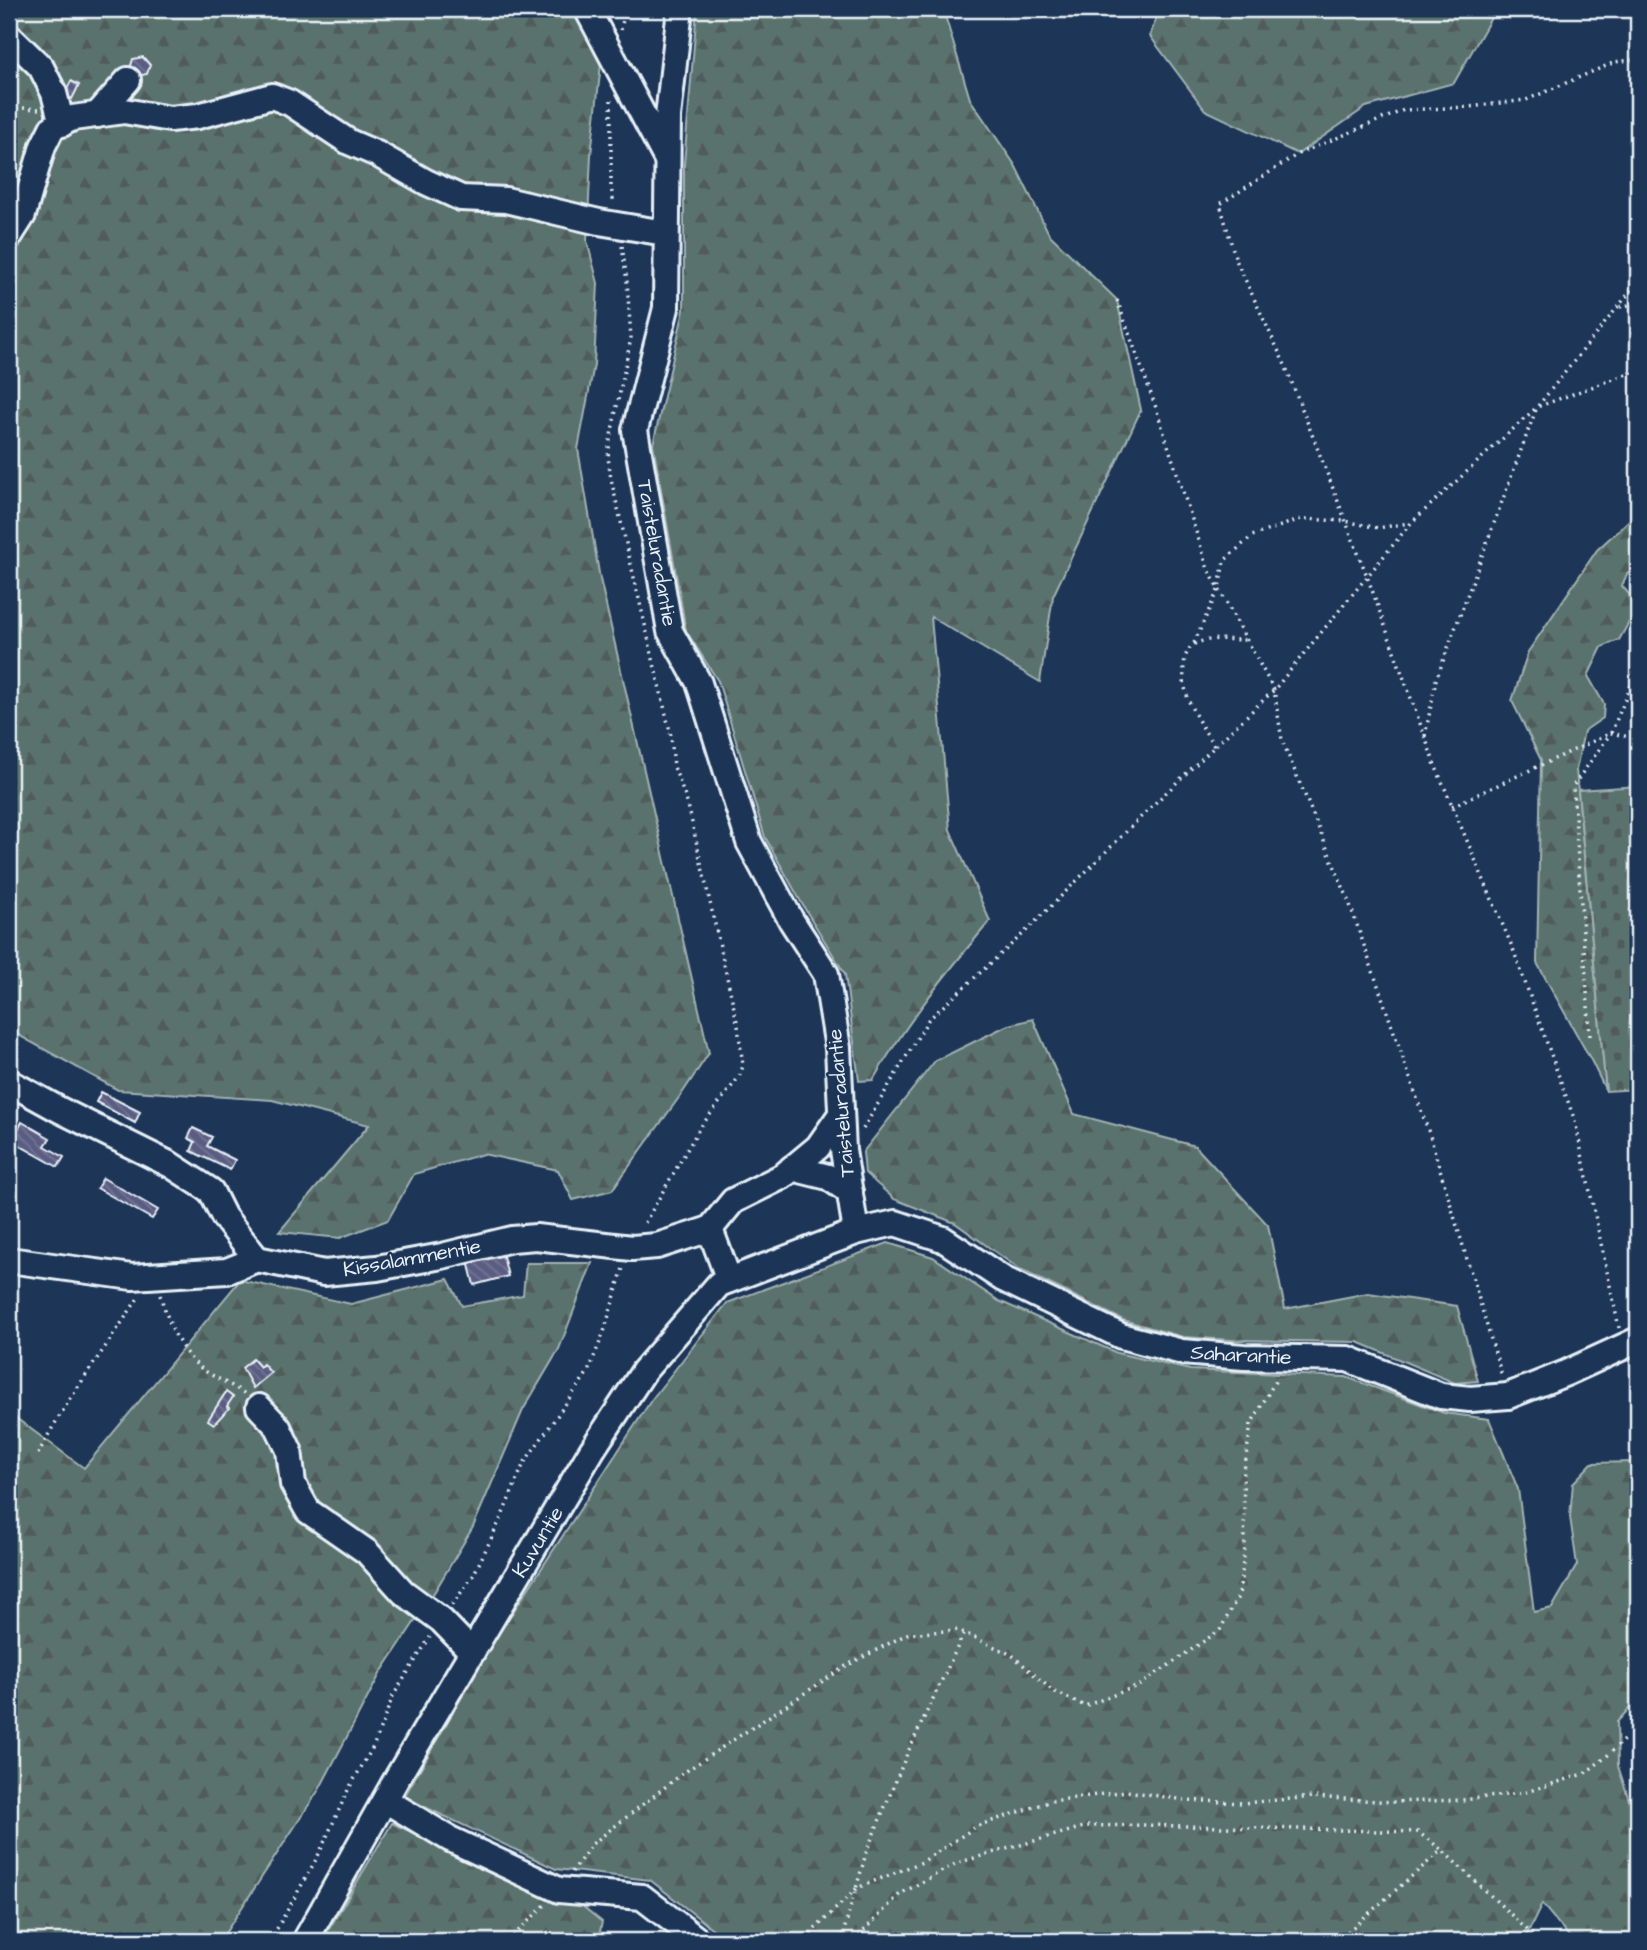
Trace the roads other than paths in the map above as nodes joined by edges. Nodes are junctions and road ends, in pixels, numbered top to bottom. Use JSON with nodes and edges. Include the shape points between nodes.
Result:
{"nodes":[{"id":1,"x":587,"y":9,"type":"edge"},
{"id":2,"x":680,"y":9,"type":"edge"},
{"id":3,"x":9,"y":36,"type":"edge"},
{"id":4,"x":128,"y":80,"type":"dead end"},
{"id":5,"x":97,"y":115,"type":"junction"},
{"id":6,"x":62,"y":124,"type":"junction"},
{"id":7,"x":667,"y":161,"type":"junction"},
{"id":8,"x":665,"y":233,"type":"junction"},
{"id":9,"x":9,"y":237,"type":"edge"},
{"id":10,"x":9,"y":1082,"type":"edge"},
{"id":11,"x":841,"y":1114,"type":"junction"},
{"id":12,"x":792,"y":1168,"type":"junction"},
{"id":13,"x":850,"y":1192,"type":"junction"},
{"id":14,"x":710,"y":1229,"type":"junction"},
{"id":15,"x":856,"y":1232,"type":"junction"},
{"id":16,"x":257,"y":1259,"type":"junction"},
{"id":17,"x":9,"y":1260,"type":"edge"},
{"id":18,"x":729,"y":1280,"type":"junction"},
{"id":19,"x":1631,"y":1344,"type":"edge"},
{"id":20,"x":259,"y":1407,"type":"road end"},
{"id":21,"x":472,"y":1652,"type":"junction"},
{"id":22,"x":385,"y":1800,"type":"junction"},
{"id":23,"x":305,"y":1941,"type":"edge"},
{"id":24,"x":699,"y":1941,"type":"edge"}],
"edges":[{"from":1,"to":7,"type":"street"},
{"from":2,"to":7,"type":"street","name":"Taisteluradantie"},
{"from":3,"to":6,"type":"street","via":[[40,67],[54,93]]},
{"from":4,"to":5,"type":"street"},
{"from":5,"to":6,"type":"street"},
{"from":5,"to":8,"type":"street","via":[[124,111],[170,119],[198,116],[272,96],[349,142],[461,198],[506,201]]},
{"from":6,"to":9,"type":"street","via":[[52,128],[43,146],[23,215]]},
{"from":7,"to":8,"type":"street","name":"Taisteluradantie"},
{"from":8,"to":11,"type":"street","name":"Taisteluradantie","via":[[666,307],[635,430],[670,631],[699,683],[749,842],[826,975],[838,1048]]},
{"from":10,"to":16,"type":"street","via":[[171,1165],[211,1191],[224,1217]]},
{"from":11,"to":12,"type":"street","via":[[818,1147]]},
{"from":11,"to":13,"type":"street","name":"Taisteluradantie"},
{"from":12,"to":13,"type":"street","via":[[828,1177]]},
{"from":12,"to":14,"type":"street","via":[[733,1200]]},
{"from":13,"to":15,"type":"street","name":"Taisteluradantie"},
{"from":14,"to":16,"type":"street","name":"Kissalammentie","via":[[657,1247],[512,1239],[377,1268],[324,1273]]},
{"from":14,"to":18,"type":"street"},
{"from":15,"to":18,"type":"street","name":"Kuvuntie"},
{"from":15,"to":19,"type":"street","name":"Saharantie","via":[[895,1223],[943,1239],[1003,1279],[1121,1336],[1182,1352],[1348,1359],[1441,1396],[1508,1396]]},
{"from":16,"to":17,"type":"street","via":[[227,1271],[132,1277]]},
{"from":18,"to":21,"type":"street","name":"Kuvuntie","via":[[719,1284],[644,1371]]},
{"from":20,"to":21,"type":"street","via":[[278,1427],[289,1450],[293,1484],[308,1511],[367,1552],[403,1592],[442,1620]]},
{"from":21,"to":22,"type":"street","name":"Kuvuntie"},
{"from":22,"to":23,"type":"street","name":"Kuvuntie"},
{"from":22,"to":24,"type":"street","via":[[450,1839],[559,1890],[642,1896]]}]}
